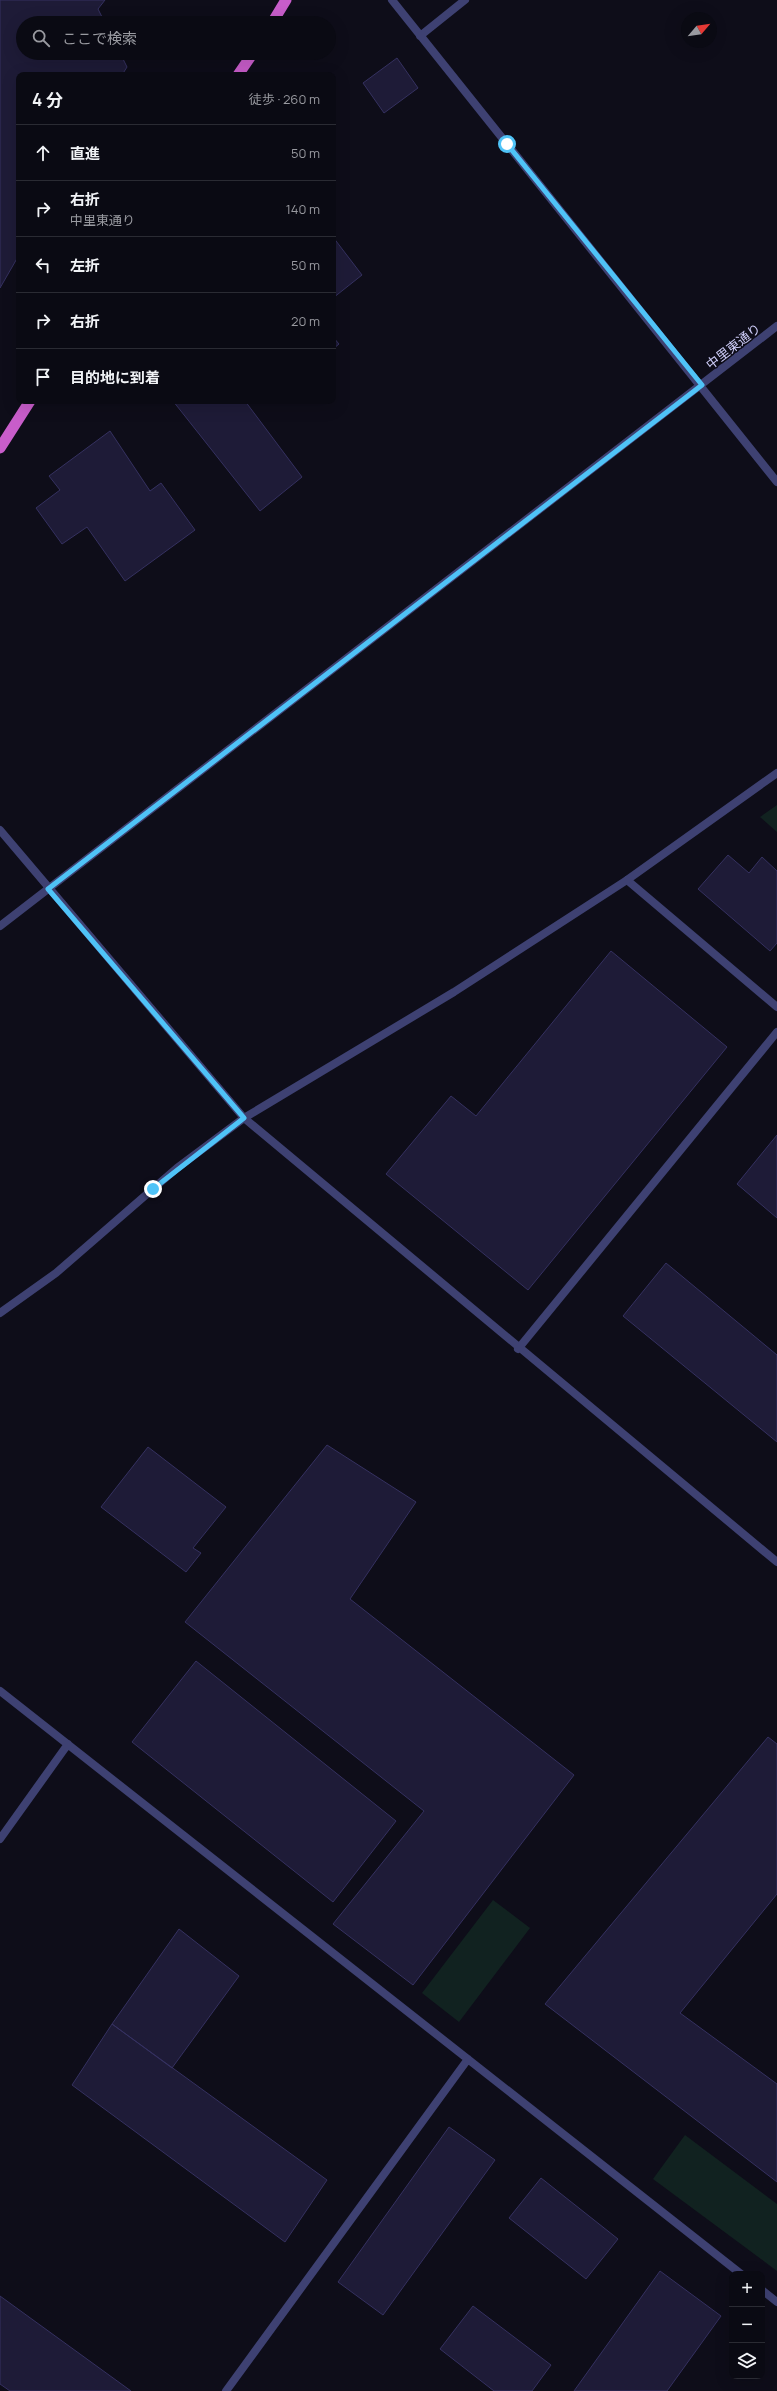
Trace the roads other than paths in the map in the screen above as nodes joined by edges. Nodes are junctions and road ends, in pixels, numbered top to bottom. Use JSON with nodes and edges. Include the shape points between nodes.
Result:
{"nodes":[{"id":1,"x":286,"y":0,"type":"edge"},
{"id":2,"x":392,"y":0,"type":"edge"},
{"id":3,"x":465,"y":0,"type":"edge"},
{"id":4,"x":276,"y":16,"type":"edge"},
{"id":5,"x":420,"y":36,"type":"junction"},
{"id":6,"x":248,"y":60,"type":"edge"},
{"id":7,"x":240,"y":72,"type":"edge"},
{"id":8,"x":777,"y":326,"type":"edge"},
{"id":9,"x":702,"y":385,"type":"junction"},
{"id":10,"x":28,"y":404,"type":"edge"},
{"id":11,"x":0,"y":448,"type":"edge"},
{"id":12,"x":777,"y":482,"type":"edge"},
{"id":13,"x":777,"y":773,"type":"edge"},
{"id":14,"x":0,"y":830,"type":"edge"},
{"id":15,"x":627,"y":880,"type":"junction"},
{"id":16,"x":48,"y":889,"type":"junction"},
{"id":17,"x":0,"y":926,"type":"edge"},
{"id":18,"x":777,"y":1006,"type":"edge"},
{"id":19,"x":777,"y":1032,"type":"edge"},
{"id":20,"x":244,"y":1118,"type":"junction"},
{"id":21,"x":0,"y":1313,"type":"edge"},
{"id":22,"x":518,"y":1349,"type":"junction"},
{"id":23,"x":777,"y":1562,"type":"edge"},
{"id":24,"x":0,"y":1691,"type":"edge"},
{"id":25,"x":68,"y":1744,"type":"junction"},
{"id":26,"x":0,"y":1839,"type":"edge"},
{"id":27,"x":468,"y":2059,"type":"junction"},
{"id":28,"x":737,"y":2271,"type":"edge"},
{"id":29,"x":765,"y":2292,"type":"edge"},
{"id":30,"x":777,"y":2302,"type":"edge"},
{"id":31,"x":226,"y":2391,"type":"edge"}],
"edges":[{"from":1,"to":4,"type":"highway"},
{"from":2,"to":5,"type":"street"},
{"from":3,"to":5,"type":"street"},
{"from":5,"to":9,"type":"street"},
{"from":6,"to":7,"type":"highway"},
{"from":8,"to":9,"type":"street","name":"中里東通り"},
{"from":9,"to":12,"type":"street"},
{"from":9,"to":16,"type":"street","name":"中里東通り"},
{"from":10,"to":11,"type":"highway"},
{"from":13,"to":15,"type":"street"},
{"from":14,"to":16,"type":"street"},
{"from":15,"to":18,"type":"street"},
{"from":15,"to":20,"type":"street","via":[[454,992]]},
{"from":16,"to":17,"type":"street","name":"中里東通り"},
{"from":16,"to":20,"type":"street"},
{"from":19,"to":22,"type":"street"},
{"from":20,"to":21,"type":"street","via":[[177,1168],[56,1273]]},
{"from":20,"to":22,"type":"street"},
{"from":22,"to":23,"type":"street"},
{"from":24,"to":25,"type":"street"},
{"from":25,"to":26,"type":"street"},
{"from":25,"to":27,"type":"street"},
{"from":27,"to":28,"type":"street"},
{"from":27,"to":31,"type":"street"},
{"from":29,"to":30,"type":"street"}]}
